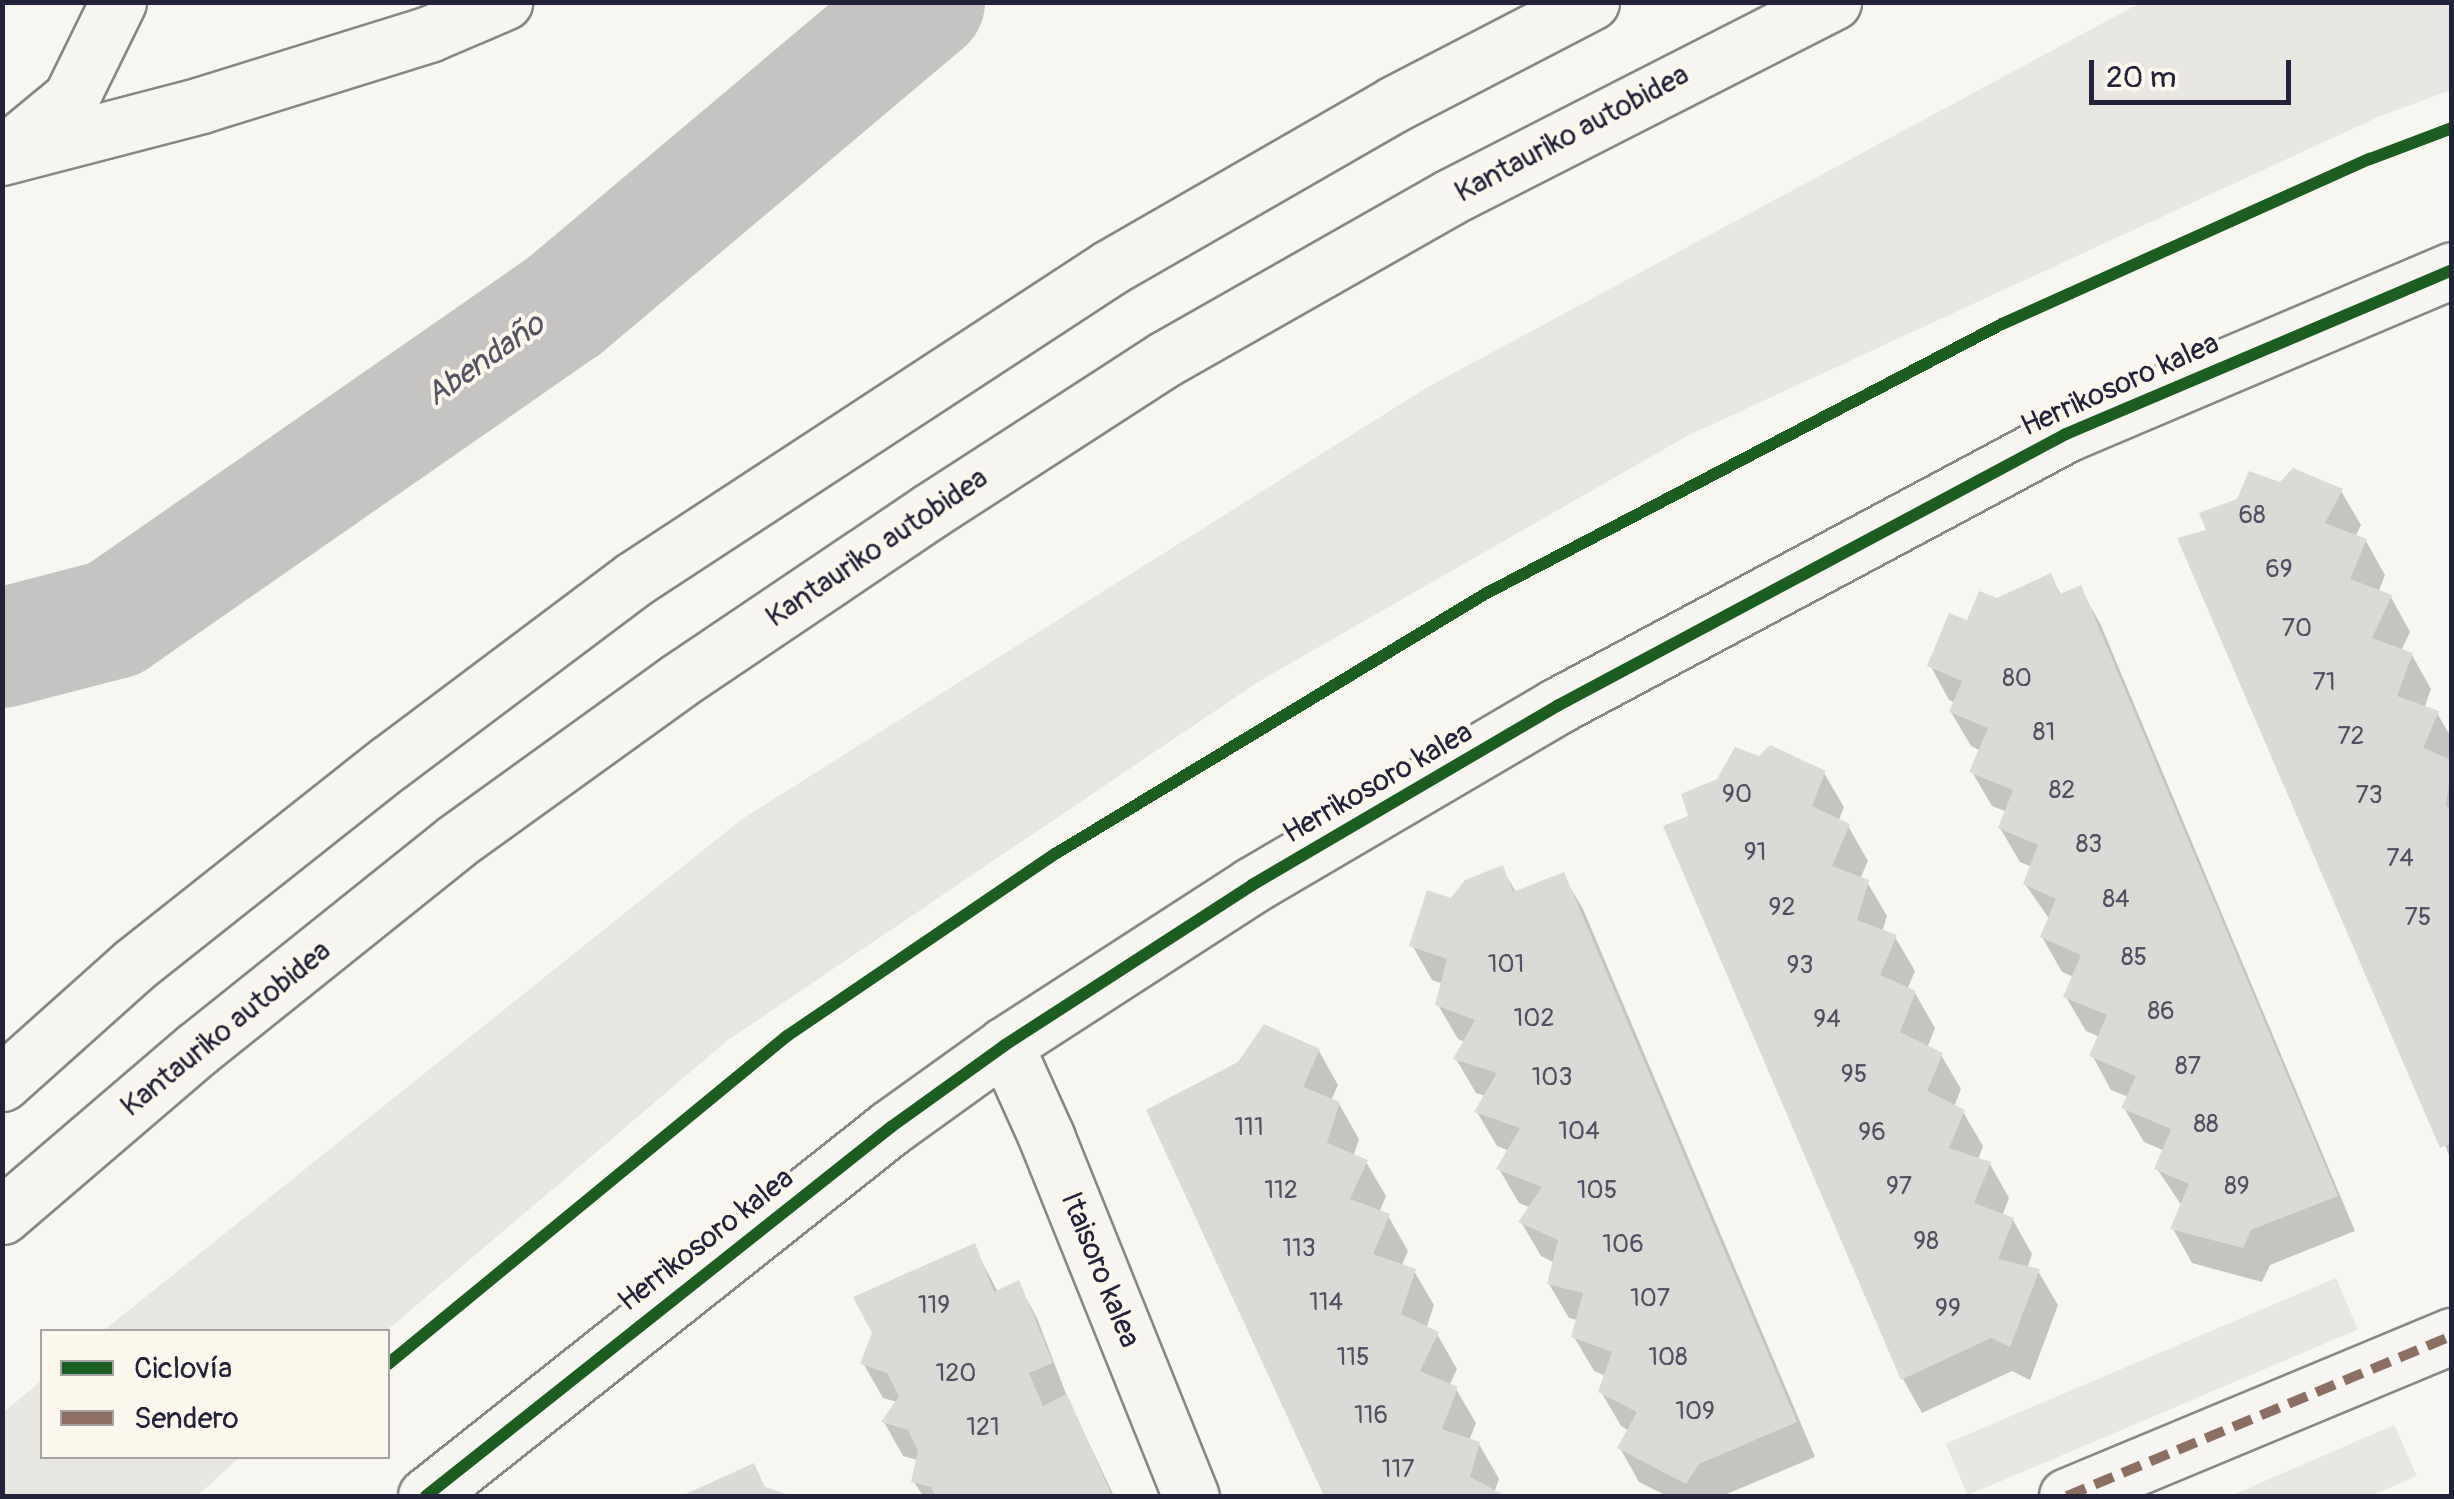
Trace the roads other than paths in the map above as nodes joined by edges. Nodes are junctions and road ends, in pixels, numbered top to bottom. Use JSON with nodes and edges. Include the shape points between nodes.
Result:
{"nodes":[{"id":1,"x":118,"y":2,"type":"edge"},
{"id":2,"x":504,"y":2,"type":"edge"},
{"id":3,"x":1590,"y":2,"type":"edge"},
{"id":4,"x":1832,"y":2,"type":"edge"},
{"id":5,"x":2,"y":156,"type":"edge"},
{"id":6,"x":2452,"y":270,"type":"edge"},
{"id":7,"x":1004,"y":1045,"type":"junction"},
{"id":8,"x":2,"y":1083,"type":"edge"},
{"id":9,"x":2,"y":1216,"type":"edge"},
{"id":10,"x":2452,"y":1336,"type":"edge"},
{"id":11,"x":426,"y":1496,"type":"edge"},
{"id":12,"x":1191,"y":1496,"type":"edge"},
{"id":13,"x":2068,"y":1496,"type":"edge"}],
"edges":[{"from":1,"to":5,"type":"main road","via":[[71,98]]},
{"from":2,"to":5,"type":"main road","via":[[429,34],[200,105]]},
{"from":3,"to":8,"type":"main road","via":[[1394,104],[1109,268],[634,579],[135,964]]},
{"from":4,"to":9,"type":"main road","name":"Kantauriko autobidea","via":[[1450,198],[1164,359],[930,511],[455,842]]},
{"from":6,"to":7,"type":"main road","name":"Herrikosoro kalea","via":[[2066,434],[1610,678],[1252,885]]},
{"from":7,"to":11,"type":"main road","name":"Herrikosoro kalea","via":[[860,1151]]},
{"from":7,"to":12,"type":"main road","name":"Itaisoro kalea"},
{"from":10,"to":13,"type":"main road"}]}
